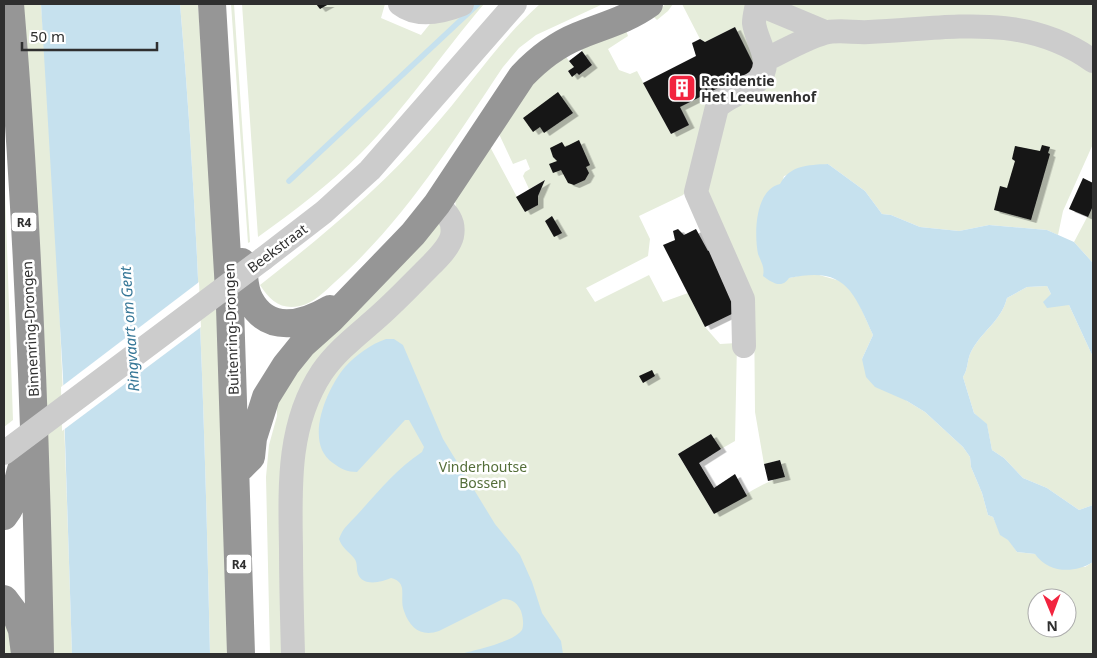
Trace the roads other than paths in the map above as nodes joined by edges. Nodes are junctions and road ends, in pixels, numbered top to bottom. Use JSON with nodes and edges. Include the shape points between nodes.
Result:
{"nodes":[{"id":1,"x":10,"y":4,"type":"edge"},
{"id":2,"x":212,"y":4,"type":"edge"},
{"id":3,"x":400,"y":4,"type":"edge"},
{"id":4,"x":462,"y":4,"type":"edge"},
{"id":5,"x":515,"y":4,"type":"edge"},
{"id":6,"x":648,"y":4,"type":"edge"},
{"id":7,"x":758,"y":4,"type":"edge"},
{"id":8,"x":825,"y":32,"type":"junction"},
{"id":9,"x":765,"y":60,"type":"junction"},
{"id":10,"x":1093,"y":61,"type":"edge"},
{"id":11,"x":437,"y":204,"type":"junction"},
{"id":12,"x":226,"y":229,"type":"junction"},
{"id":13,"x":351,"y":297,"type":"junction"},
{"id":14,"x":744,"y":346,"type":"dead end"},
{"id":15,"x":35,"y":440,"type":"junction"},
{"id":16,"x":4,"y":453,"type":"edge"},
{"id":17,"x":237,"y":473,"type":"junction"},
{"id":18,"x":4,"y":516,"type":"edge"},
{"id":19,"x":4,"y":599,"type":"edge"},
{"id":20,"x":25,"y":654,"type":"edge"},
{"id":21,"x":40,"y":654,"type":"edge"},
{"id":22,"x":241,"y":654,"type":"edge"},
{"id":23,"x":293,"y":654,"type":"edge"}],
"edges":[{"from":1,"to":15,"type":"highway","name":"Binnenring-Drongen","number":"R4"},
{"from":2,"to":12,"type":"highway","name":"Buitenring-Drongen","number":"R4"},
{"from":3,"to":4,"type":"street","via":[[408,10],[420,12],[446,11]]},
{"from":5,"to":16,"type":"street","name":"Beekstraat","bridge":true,"via":[[370,170],[324,212]]},
{"from":6,"to":11,"type":"highway","via":[[626,18],[577,36],[536,60]]},
{"from":7,"to":8,"type":"street"},
{"from":7,"to":9,"type":"street","via":[[754,22]]},
{"from":8,"to":9,"type":"street"},
{"from":8,"to":10,"type":"street","via":[[960,26],[1008,28],[1057,39]]},
{"from":9,"to":14,"type":"street","via":[[760,78],[717,107],[696,192],[743,299]]},
{"from":11,"to":13,"type":"highway"},
{"from":11,"to":23,"type":"street","via":[[450,218],[453,227],[452,238],[442,254],[397,300],[340,350],[322,372],[298,424],[290,494]]},
{"from":12,"to":13,"type":"highway","via":[[242,264],[250,300],[268,318],[284,324],[299,324],[313,320]]},
{"from":12,"to":17,"type":"highway","name":"Buitenring-Drongen","number":"R4"},
{"from":13,"to":17,"type":"highway","via":[[286,365],[262,409],[250,456]]},
{"from":15,"to":18,"type":"highway","via":[[20,467],[14,500]]},
{"from":15,"to":21,"type":"highway","name":"Binnenring-Drongen","number":"R4"},
{"from":17,"to":22,"type":"highway","name":"Buitenring-Drongen","number":"R4"},
{"from":19,"to":20,"type":"highway","via":[[22,630]]}]}
